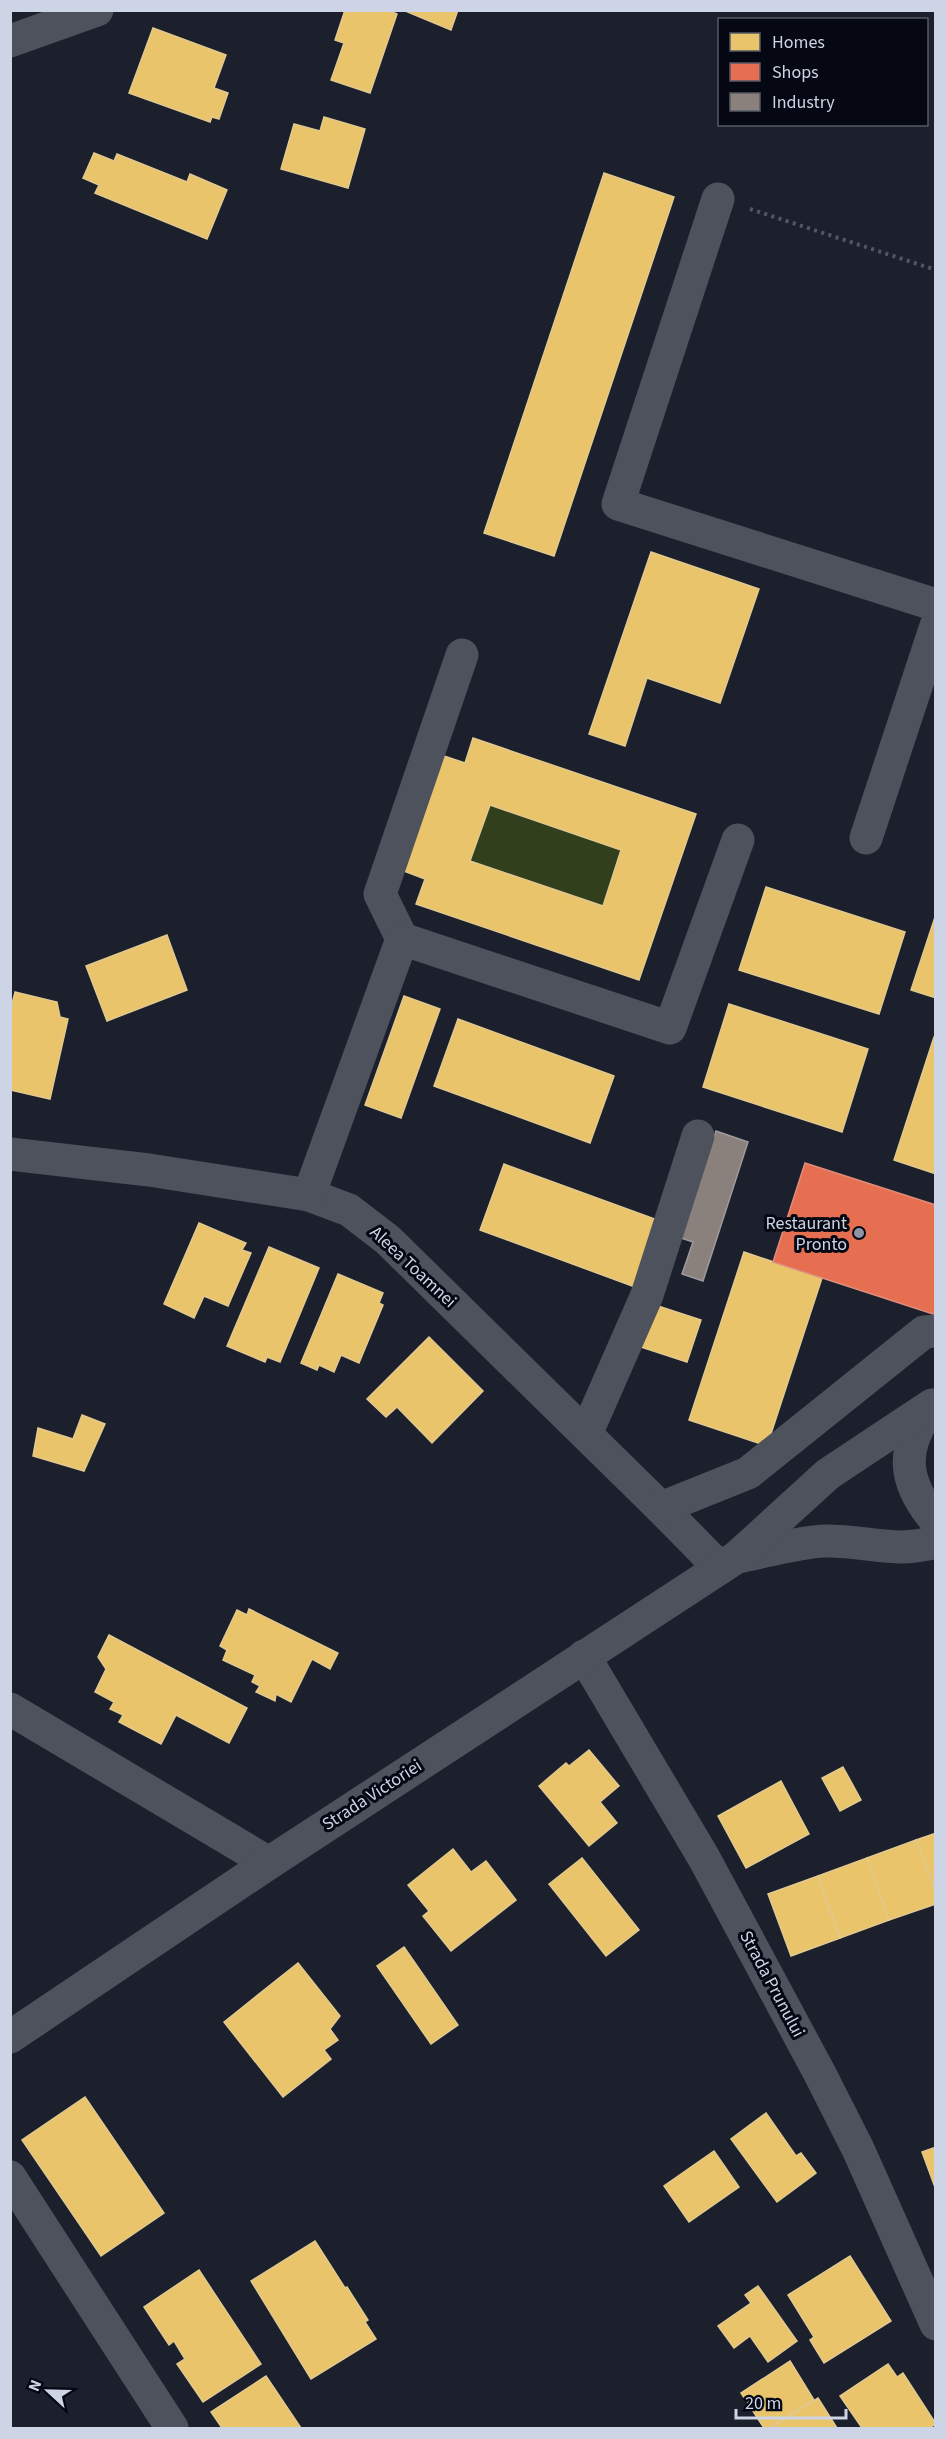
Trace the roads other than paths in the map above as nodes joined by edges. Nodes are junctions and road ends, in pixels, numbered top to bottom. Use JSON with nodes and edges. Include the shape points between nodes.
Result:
{"nodes":[{"id":1,"x":97,"y":10,"type":"edge"},
{"id":2,"x":10,"y":41,"type":"edge"},
{"id":3,"x":718,"y":199,"type":"road end"},
{"id":4,"x":936,"y":605,"type":"edge"},
{"id":5,"x":936,"y":626,"type":"edge"},
{"id":6,"x":462,"y":655,"type":"dead end"},
{"id":7,"x":866,"y":838,"type":"dead end"},
{"id":8,"x":738,"y":840,"type":"dead end"},
{"id":9,"x":402,"y":939,"type":"junction"},
{"id":10,"x":698,"y":1136,"type":"dead end"},
{"id":11,"x":10,"y":1154,"type":"edge"},
{"id":12,"x":309,"y":1195,"type":"junction"},
{"id":13,"x":936,"y":1331,"type":"edge"},
{"id":14,"x":934,"y":1404,"type":"edge"},
{"id":15,"x":586,"y":1434,"type":"junction"},
{"id":16,"x":661,"y":1508,"type":"junction"},
{"id":17,"x":936,"y":1521,"type":"edge"},
{"id":18,"x":936,"y":1542,"type":"edge"},
{"id":19,"x":729,"y":1563,"type":"junction"},
{"id":20,"x":584,"y":1656,"type":"junction"},
{"id":21,"x":10,"y":1709,"type":"edge"},
{"id":22,"x":269,"y":1863,"type":"junction"},
{"id":23,"x":10,"y":2037,"type":"edge"},
{"id":24,"x":10,"y":2178,"type":"edge"},
{"id":25,"x":936,"y":2324,"type":"edge"},
{"id":26,"x":172,"y":2428,"type":"edge"}],
"edges":[{"from":1,"to":2,"type":"street"},
{"from":3,"to":4,"type":"street","via":[[618,504]]},
{"from":5,"to":7,"type":"street"},
{"from":6,"to":9,"type":"street","via":[[380,894]]},
{"from":8,"to":9,"type":"street","via":[[670,1028]]},
{"from":9,"to":12,"type":"street"},
{"from":10,"to":15,"type":"street","via":[[647,1295]]},
{"from":11,"to":12,"type":"street","name":"Aleea Toamnei","via":[[149,1170]]},
{"from":12,"to":15,"type":"street","name":"Aleea Toamnei","via":[[349,1210],[388,1240]]},
{"from":13,"to":16,"type":"street","via":[[924,1332],[748,1473]]},
{"from":14,"to":17,"type":"street","via":[[917,1426],[910,1451],[910,1477],[919,1502]]},
{"from":14,"to":19,"type":"street","via":[[828,1474]]},
{"from":15,"to":16,"type":"street","name":"Aleea Toamnei"},
{"from":16,"to":19,"type":"street","name":"Aleea Toamnei"},
{"from":18,"to":19,"type":"street","via":[[890,1548],[825,1541]]},
{"from":19,"to":20,"type":"street","name":"Strada Victoriei"},
{"from":20,"to":22,"type":"street","name":"Strada Victoriei"},
{"from":20,"to":25,"type":"street","name":"Strada Prunului","via":[[704,1858],[820,2074]]},
{"from":21,"to":22,"type":"street"},
{"from":22,"to":23,"type":"street","name":"Strada Victoriei"},
{"from":24,"to":26,"type":"street"}]}
